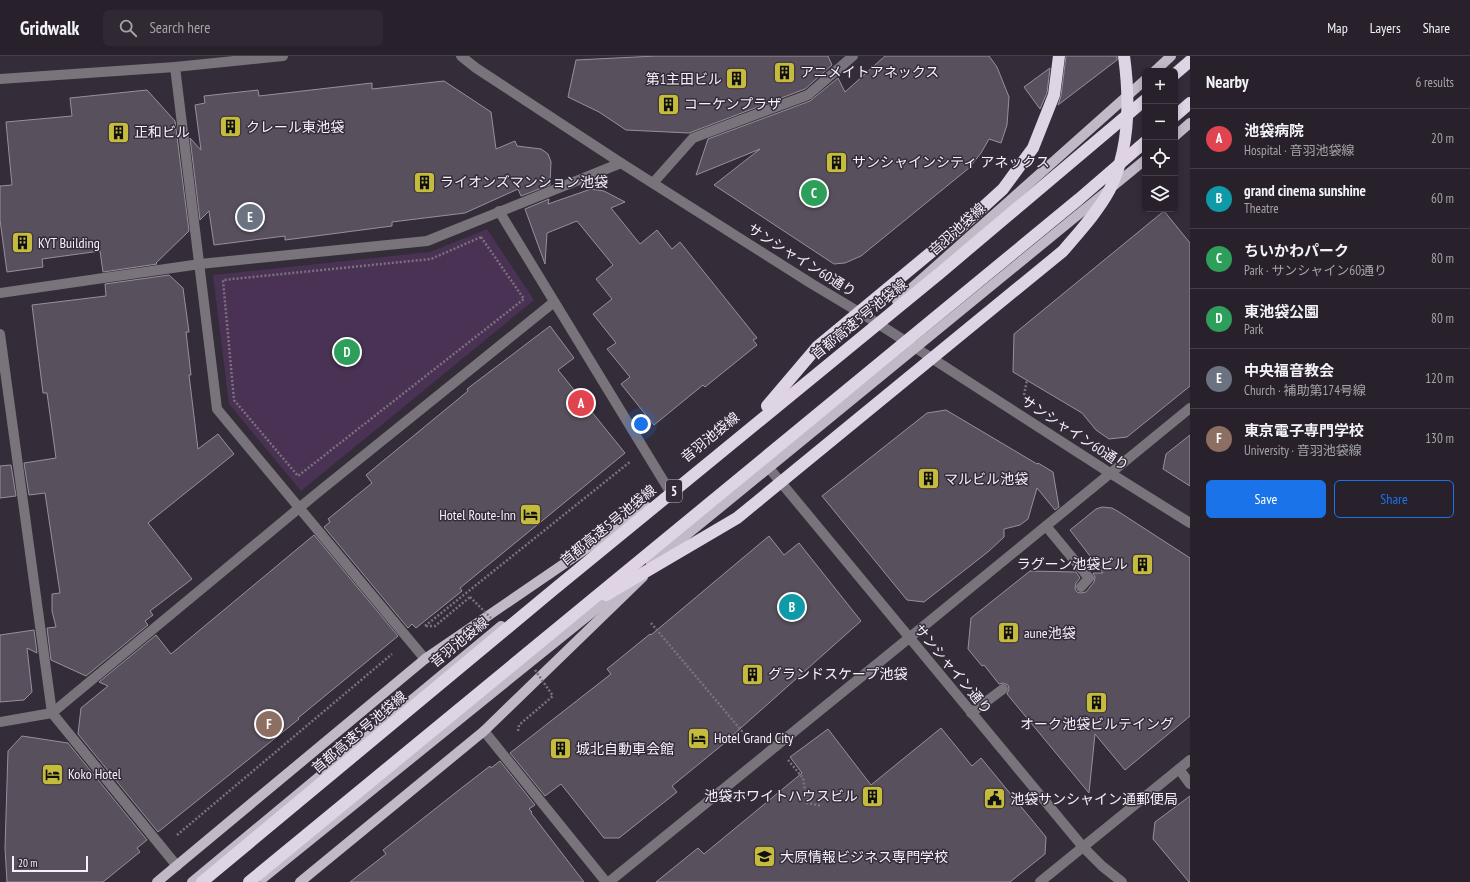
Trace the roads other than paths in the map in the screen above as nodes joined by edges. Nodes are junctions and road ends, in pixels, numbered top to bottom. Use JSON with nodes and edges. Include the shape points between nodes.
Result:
{"nodes":[{"id":1,"x":284,"y":56,"type":"edge"},
{"id":2,"x":461,"y":56,"type":"edge"},
{"id":3,"x":853,"y":56,"type":"edge"},
{"id":4,"x":1059,"y":56,"type":"edge"},
{"id":5,"x":1124,"y":56,"type":"edge"},
{"id":6,"x":1171,"y":56,"type":"edge"},
{"id":7,"x":1185,"y":56,"type":"edge"},
{"id":8,"x":234,"y":59,"type":"edge"},
{"id":9,"x":1190,"y":62,"type":"edge"},
{"id":10,"x":175,"y":67,"type":"junction"},
{"id":11,"x":1158,"y":68,"type":"edge"},
{"id":12,"x":1178,"y":72,"type":"edge"},
{"id":13,"x":0,"y":78,"type":"edge"},
{"id":14,"x":1142,"y":83,"type":"edge"},
{"id":15,"x":1142,"y":103,"type":"edge"},
{"id":16,"x":1190,"y":103,"type":"edge"},
{"id":17,"x":1178,"y":113,"type":"edge"},
{"id":18,"x":1190,"y":123,"type":"edge"},
{"id":19,"x":1178,"y":133,"type":"edge"},
{"id":20,"x":1142,"y":145,"type":"edge"},
{"id":21,"x":1142,"y":162,"type":"edge"},
{"id":22,"x":621,"y":163,"type":"junction"},
{"id":23,"x":653,"y":183,"type":"junction"},
{"id":24,"x":499,"y":211,"type":"junction"},
{"id":25,"x":200,"y":264,"type":"junction"},
{"id":26,"x":0,"y":293,"type":"edge"},
{"id":27,"x":554,"y":302,"type":"junction"},
{"id":28,"x":874,"y":321,"type":"junction"},
{"id":29,"x":0,"y":334,"type":"edge"},
{"id":30,"x":915,"y":348,"type":"junction"},
{"id":31,"x":5,"y":406,"type":"edge"},
{"id":32,"x":1190,"y":408,"type":"edge"},
{"id":33,"x":739,"y":437,"type":"junction"},
{"id":34,"x":769,"y":468,"type":"junction"},
{"id":35,"x":1110,"y":473,"type":"junction"},
{"id":36,"x":669,"y":490,"type":"junction"},
{"id":37,"x":650,"y":505,"type":"junction"},
{"id":38,"x":299,"y":508,"type":"junction"},
{"id":39,"x":1190,"y":523,"type":"edge"},
{"id":40,"x":1046,"y":526,"type":"junction"},
{"id":41,"x":680,"y":540,"type":"junction"},
{"id":42,"x":1081,"y":587,"type":"dead end"},
{"id":43,"x":572,"y":615,"type":"junction"},
{"id":44,"x":909,"y":638,"type":"junction"},
{"id":45,"x":425,"y":659,"type":"junction"},
{"id":46,"x":1003,"y":689,"type":"dead end"},
{"id":47,"x":52,"y":713,"type":"junction"},
{"id":48,"x":971,"y":713,"type":"junction"},
{"id":49,"x":0,"y":722,"type":"edge"},
{"id":50,"x":484,"y":731,"type":"junction"},
{"id":51,"x":1190,"y":760,"type":"edge"},
{"id":52,"x":1179,"y":769,"type":"junction"},
{"id":53,"x":1190,"y":784,"type":"edge"},
{"id":54,"x":1083,"y":847,"type":"junction"},
{"id":55,"x":177,"y":866,"type":"junction"},
{"id":56,"x":158,"y":882,"type":"edge"},
{"id":57,"x":192,"y":882,"type":"edge"},
{"id":58,"x":202,"y":882,"type":"edge"},
{"id":59,"x":249,"y":882,"type":"edge"},
{"id":60,"x":258,"y":882,"type":"edge"},
{"id":61,"x":300,"y":882,"type":"edge"},
{"id":62,"x":608,"y":882,"type":"edge"},
{"id":63,"x":1040,"y":882,"type":"edge"},
{"id":64,"x":1122,"y":882,"type":"edge"}],
"edges":[{"from":1,"to":8,"type":"street"},
{"from":2,"to":22,"type":"street","name":"サンシャイン60通り"},
{"from":3,"to":23,"type":"street","via":[[808,95],[693,138]]},
{"from":4,"to":33,"type":"highway","bridge":true,"via":[[1054,95],[1033,148],[1003,189],[958,230],[818,346]]},
{"from":5,"to":43,"type":"highway","bridge":true,"via":[[1128,81],[1128,109],[1120,163],[1109,190],[1091,218],[1063,251],[737,518]]},
{"from":6,"to":11,"type":"main road"},
{"from":7,"to":9,"type":"street"},
{"from":8,"to":10,"type":"street"},
{"from":9,"to":12,"type":"highway","bridge":true},
{"from":10,"to":13,"type":"street"},
{"from":10,"to":25,"type":"street"},
{"from":14,"to":28,"type":"main road","name":"音羽池袋線"},
{"from":15,"to":33,"type":"highway","name":"首都高速5号池袋線","number":"5","bridge":true,"via":[[940,273]]},
{"from":16,"to":17,"type":"highway"},
{"from":18,"to":19,"type":"main road"},
{"from":20,"to":43,"type":"highway","number":"5","bridge":true},
{"from":21,"to":30,"type":"main road"},
{"from":22,"to":23,"type":"street","name":"サンシャイン60通り"},
{"from":22,"to":24,"type":"street"},
{"from":23,"to":28,"type":"street","name":"サンシャイン60通り"},
{"from":24,"to":25,"type":"street","via":[[427,241]]},
{"from":24,"to":27,"type":"street"},
{"from":25,"to":26,"type":"street"},
{"from":25,"to":38,"type":"street","via":[[217,409]]},
{"from":27,"to":36,"type":"street"},
{"from":27,"to":38,"type":"street"},
{"from":28,"to":30,"type":"street","name":"サンシャイン60通り"},
{"from":28,"to":36,"type":"main road","name":"音羽池袋線"},
{"from":29,"to":31,"type":"street"},
{"from":30,"to":34,"type":"main road"},
{"from":30,"to":35,"type":"street","name":"サンシャイン60通り"},
{"from":31,"to":47,"type":"street"},
{"from":32,"to":35,"type":"street"},
{"from":33,"to":58,"type":"highway","name":"首都高速5号池袋線","number":"5","bridge":true},
{"from":34,"to":41,"type":"main road"},
{"from":34,"to":44,"type":"street","name":"サンシャイン通り"},
{"from":35,"to":39,"type":"street","name":"サンシャイン60通り"},
{"from":35,"to":40,"type":"street"},
{"from":36,"to":37,"type":"main road","name":"音羽池袋線"},
{"from":37,"to":45,"type":"main road"},
{"from":37,"to":57,"type":"main road","name":"音羽池袋線"},
{"from":38,"to":45,"type":"street"},
{"from":38,"to":47,"type":"street"},
{"from":40,"to":42,"type":"street","via":[[1089,578]]},
{"from":40,"to":44,"type":"street"},
{"from":41,"to":50,"type":"main road"},
{"from":41,"to":60,"type":"main road"},
{"from":43,"to":59,"type":"highway","number":"5","bridge":true},
{"from":44,"to":48,"type":"street","name":"サンシャイン通り"},
{"from":44,"to":62,"type":"street"},
{"from":45,"to":55,"type":"main road"},
{"from":46,"to":48,"type":"street"},
{"from":47,"to":49,"type":"street"},
{"from":47,"to":55,"type":"street"},
{"from":48,"to":54,"type":"street","name":"サンシャイン通り"},
{"from":50,"to":61,"type":"main road"},
{"from":50,"to":62,"type":"street"},
{"from":51,"to":52,"type":"street"},
{"from":52,"to":53,"type":"street"},
{"from":52,"to":54,"type":"street"},
{"from":54,"to":63,"type":"street"},
{"from":54,"to":64,"type":"street","name":"サンシャイン通り"},
{"from":55,"to":56,"type":"main road"}]}
